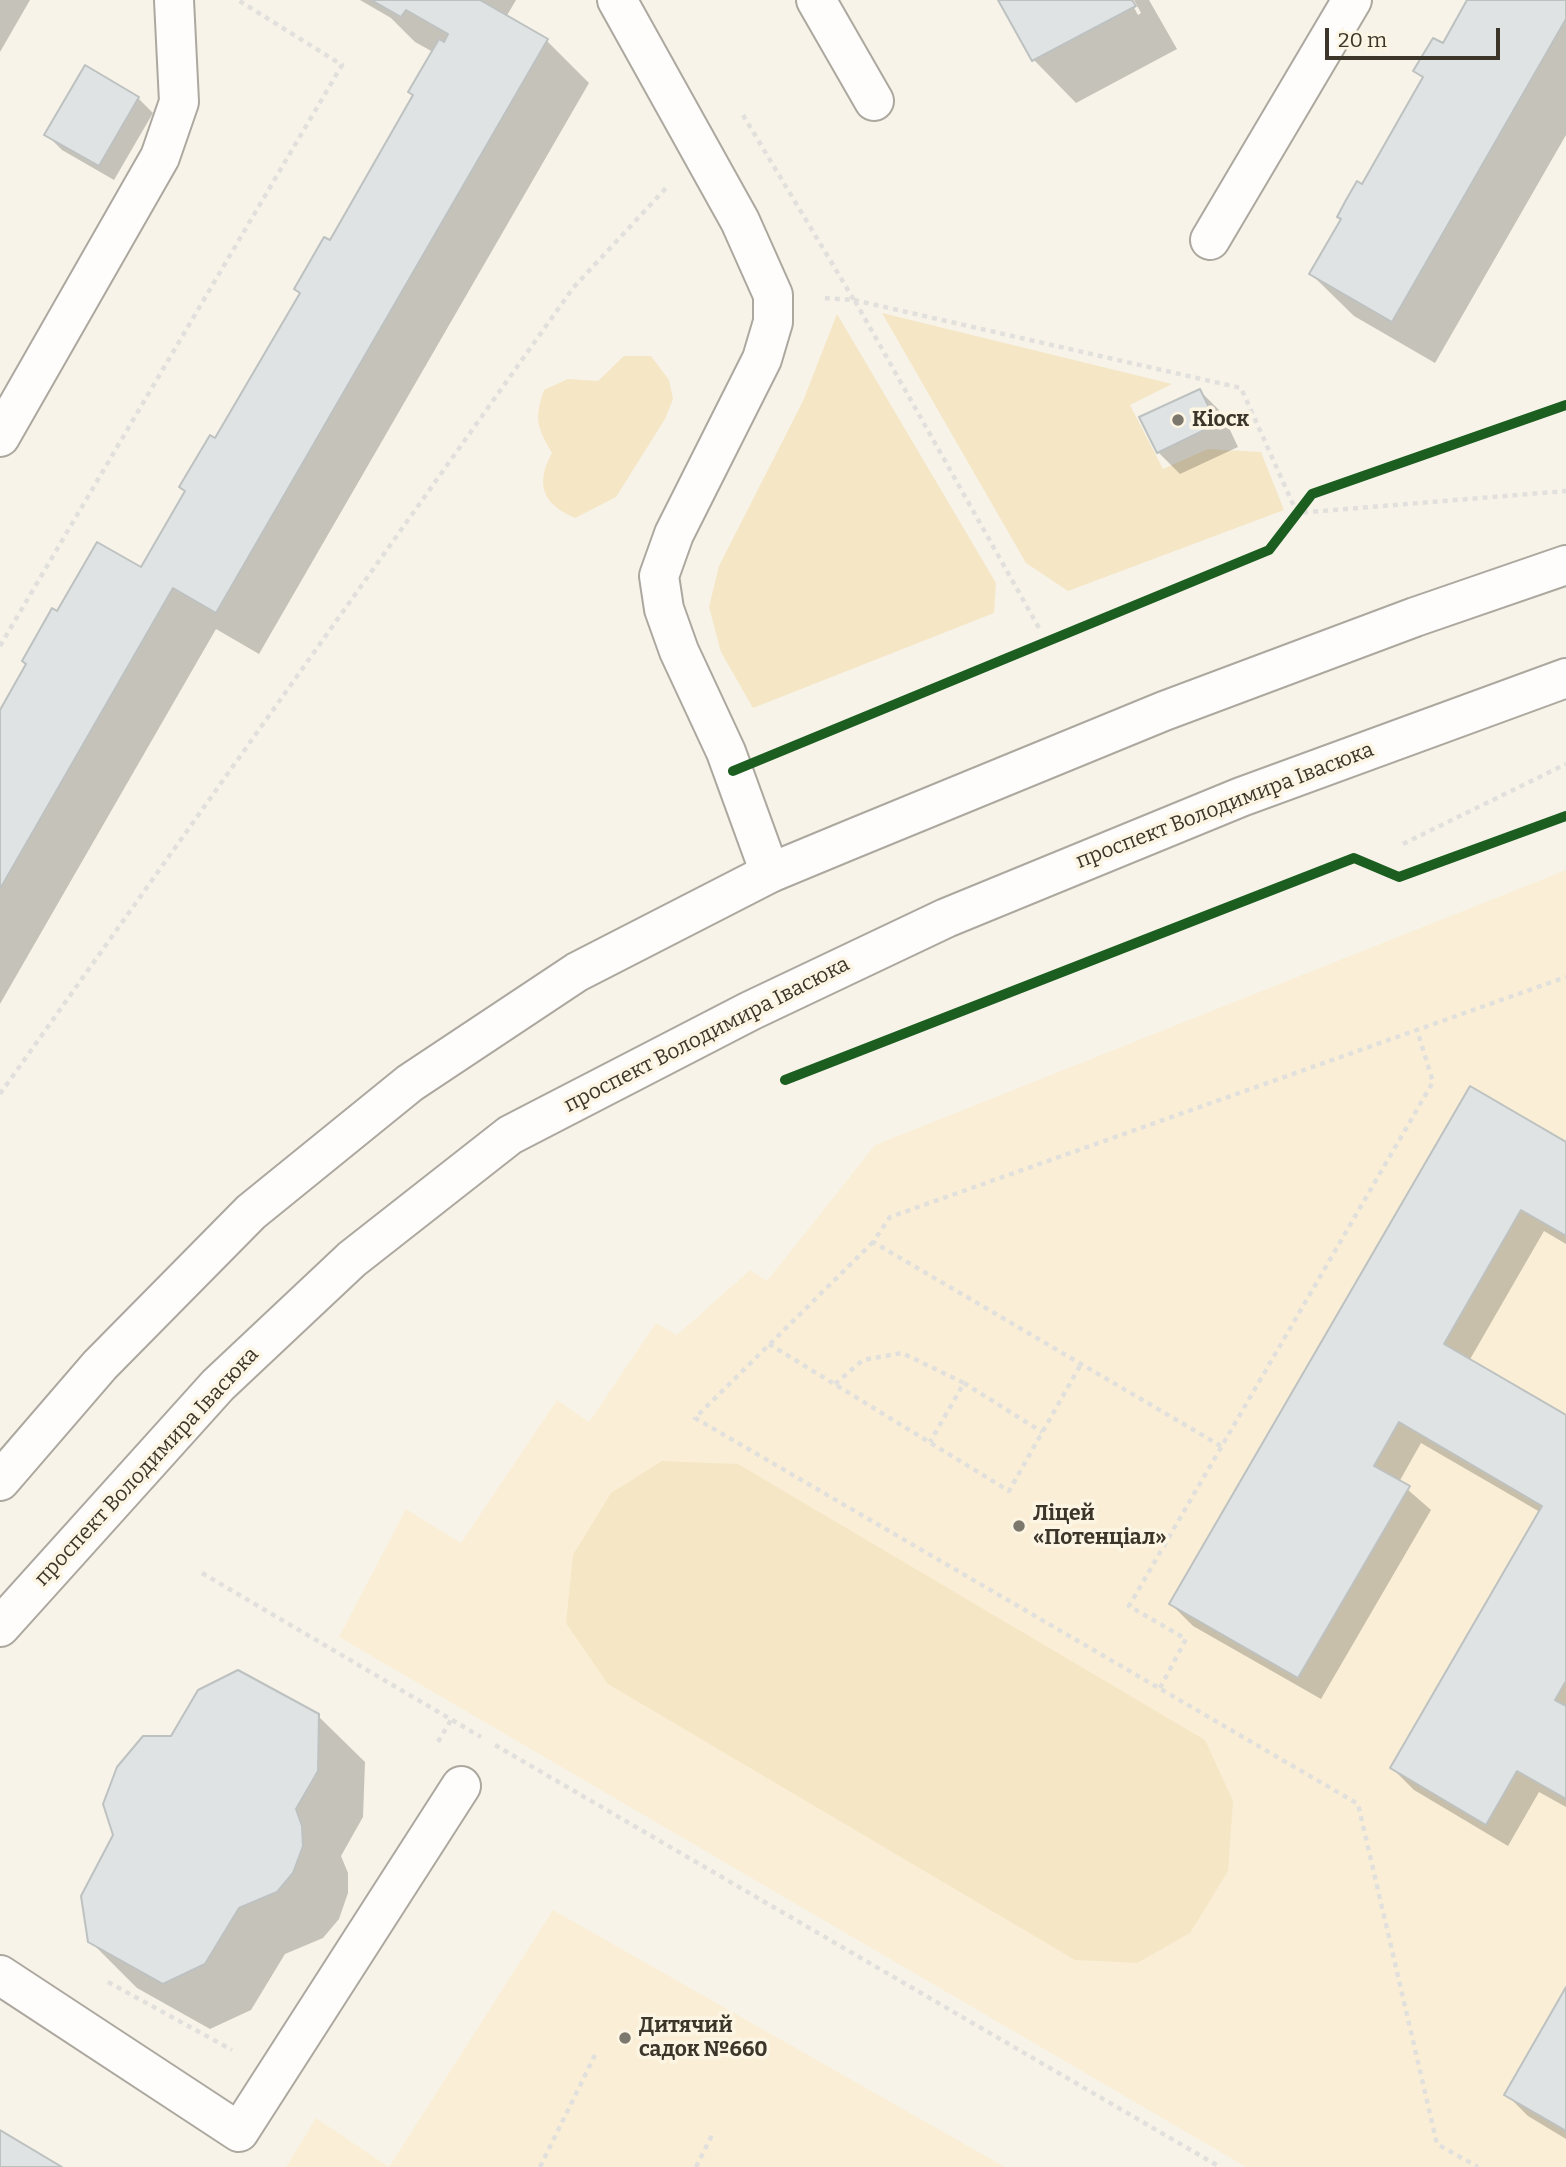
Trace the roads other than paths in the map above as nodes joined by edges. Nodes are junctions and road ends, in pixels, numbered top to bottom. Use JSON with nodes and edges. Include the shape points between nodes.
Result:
{"nodes":[{"id":1,"x":174,"y":0,"type":"edge"},
{"id":2,"x":617,"y":0,"type":"edge"},
{"id":3,"x":817,"y":0,"type":"edge"},
{"id":4,"x":1352,"y":0,"type":"edge"},
{"id":5,"x":874,"y":101,"type":"dead end"},
{"id":6,"x":1210,"y":240,"type":"dead end"},
{"id":7,"x":0,"y":437,"type":"edge"},
{"id":8,"x":1566,"y":565,"type":"edge"},
{"id":9,"x":1566,"y":678,"type":"edge"},
{"id":10,"x":770,"y":873,"type":"junction"},
{"id":11,"x":0,"y":1481,"type":"edge"},
{"id":12,"x":0,"y":1627,"type":"edge"},
{"id":13,"x":461,"y":1786,"type":"dead end"},
{"id":14,"x":0,"y":1975,"type":"edge"}],
"edges":[{"from":1,"to":7,"type":"main road","via":[[179,102],[160,157]]},
{"from":2,"to":10,"type":"main road","via":[[740,221],[773,295],[773,322],[762,359],[674,534],[659,576],[664,609],[726,752]]},
{"from":3,"to":5,"type":"main road"},
{"from":4,"to":6,"type":"main road"},
{"from":8,"to":10,"type":"main road","via":[[1164,711]]},
{"from":9,"to":12,"type":"main road","name":"проспект Володимира Івасюка","via":[[1241,797],[946,918],[750,1011],[510,1135],[352,1259],[218,1385]]},
{"from":10,"to":11,"type":"main road","via":[[577,972],[410,1083],[251,1212],[100,1365]]},
{"from":13,"to":14,"type":"main road","via":[[239,2132]]}]}
